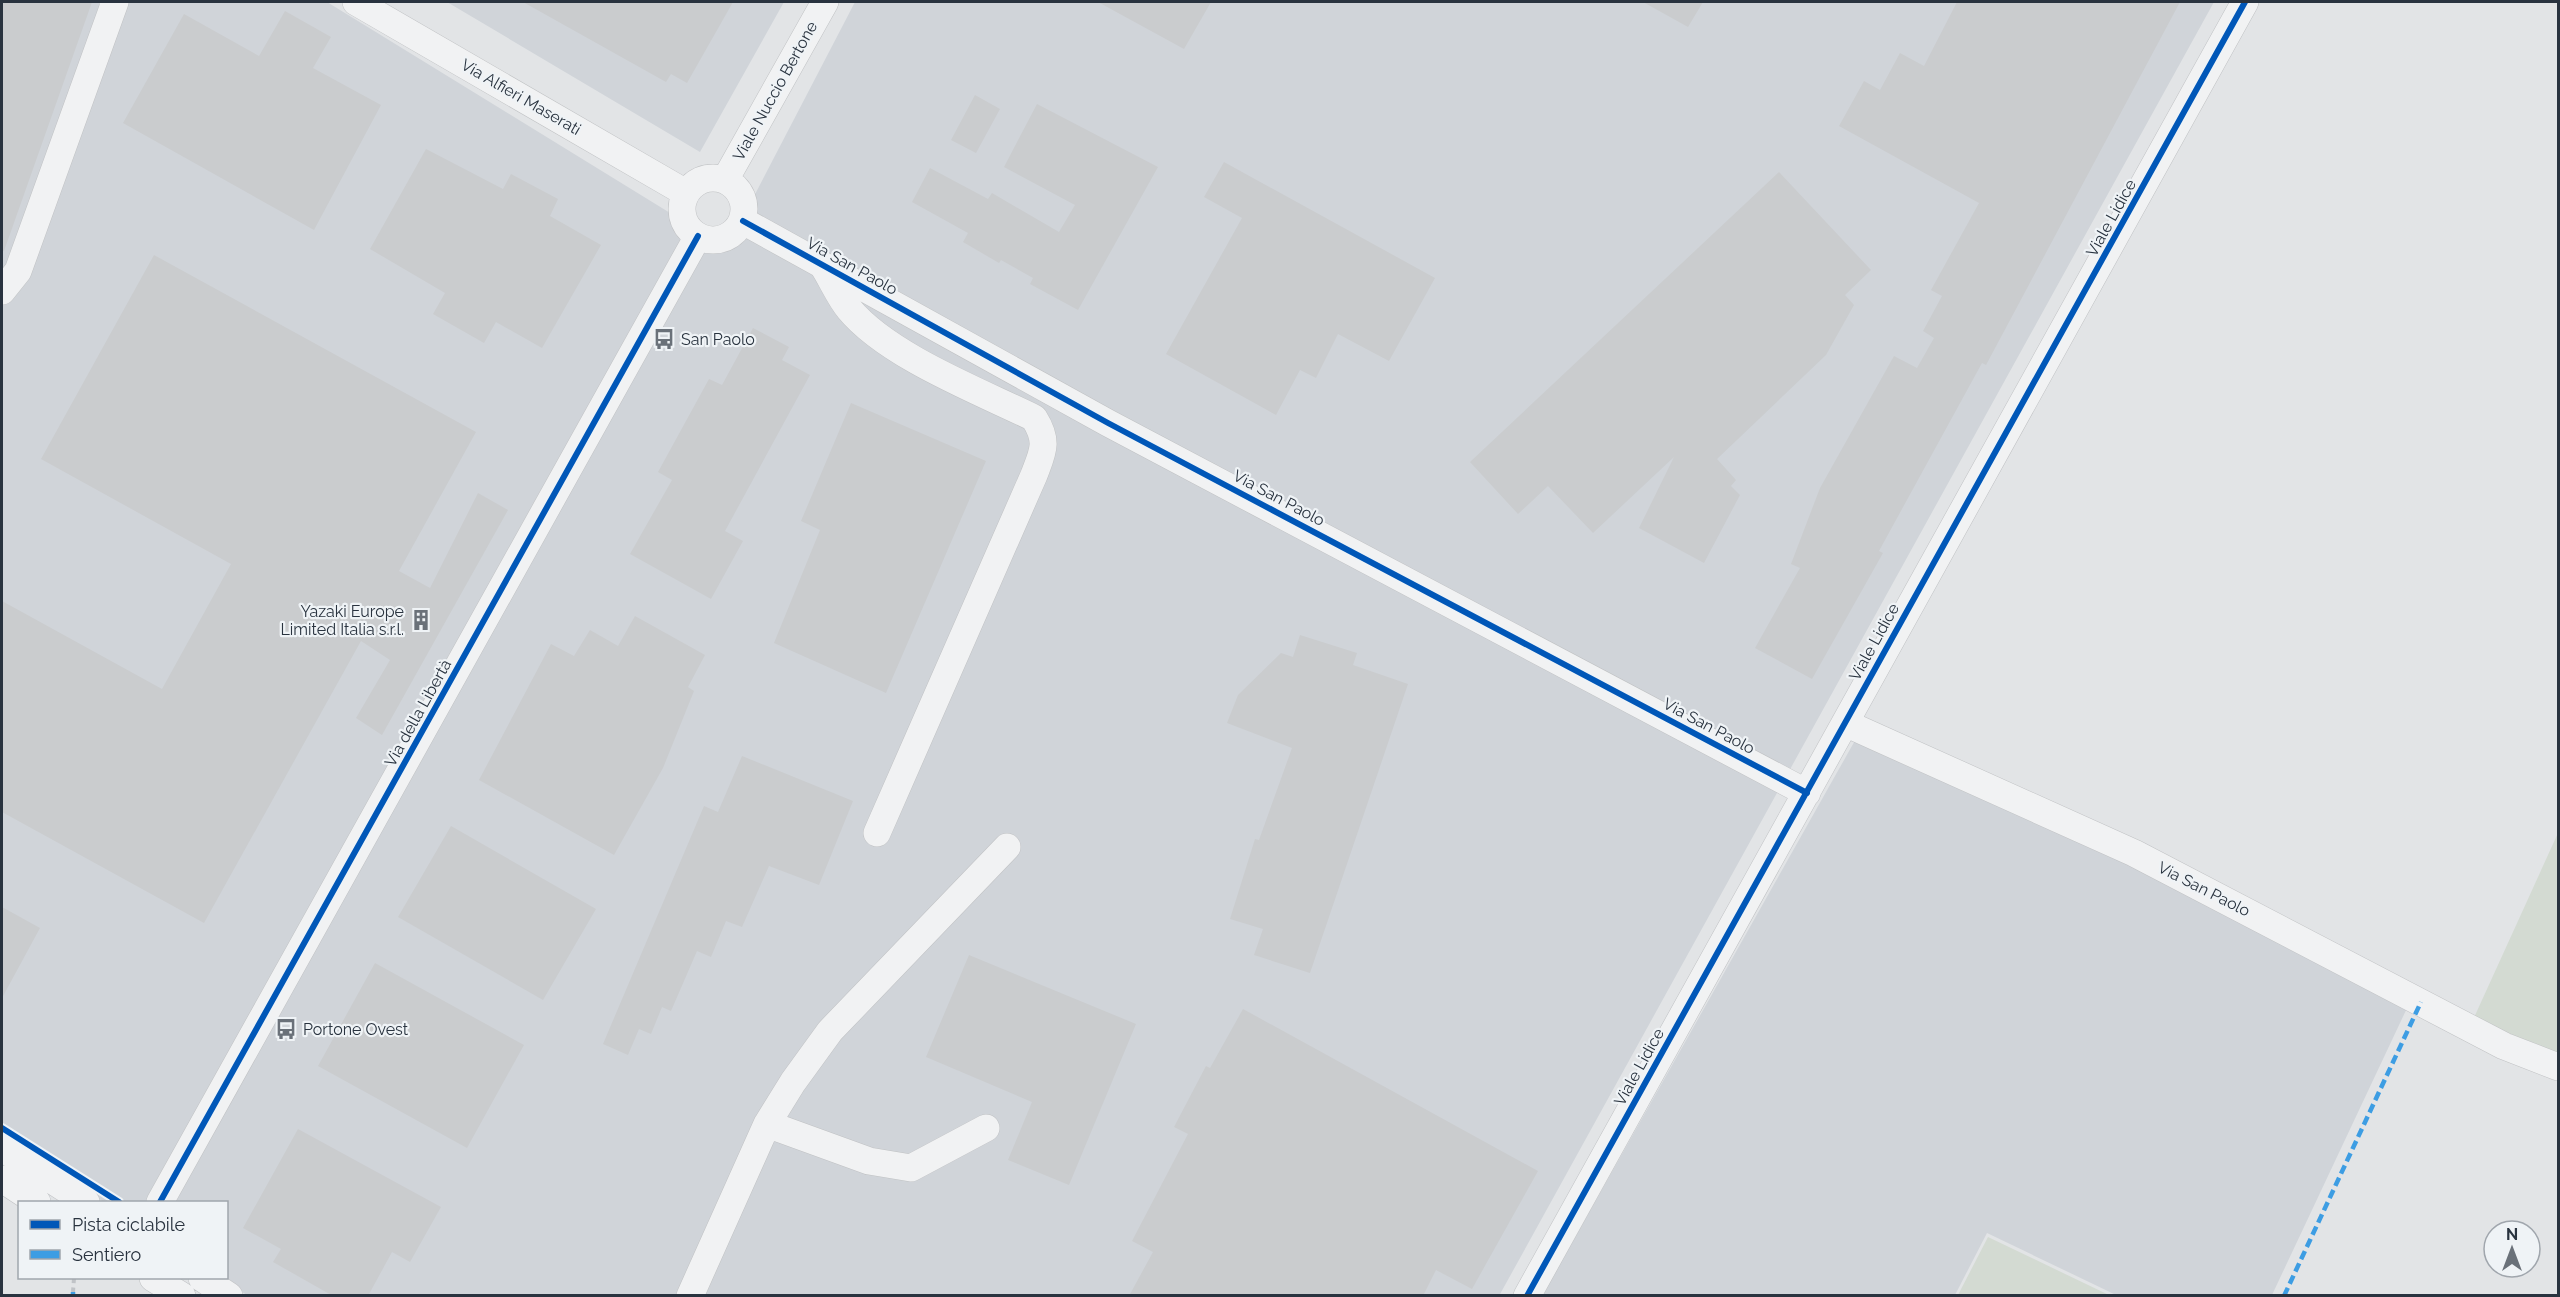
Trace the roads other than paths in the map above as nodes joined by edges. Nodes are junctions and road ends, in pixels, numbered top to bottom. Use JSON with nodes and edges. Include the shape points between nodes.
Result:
{"nodes":[{"id":1,"x":113,"y":2,"type":"edge"},
{"id":2,"x":356,"y":2,"type":"edge"},
{"id":3,"x":825,"y":2,"type":"edge"},
{"id":4,"x":2245,"y":2,"type":"edge"},
{"id":5,"x":725,"y":180,"type":"junction"},
{"id":6,"x":686,"y":193,"type":"junction"},
{"id":7,"x":742,"y":221,"type":"junction"},
{"id":8,"x":698,"y":236,"type":"junction"},
{"id":9,"x":822,"y":265,"type":"junction"},
{"id":10,"x":2,"y":291,"type":"edge"},
{"id":11,"x":1845,"y":723,"type":"junction"},
{"id":12,"x":1807,"y":793,"type":"junction"},
{"id":13,"x":876,"y":833,"type":"dead end"},
{"id":14,"x":1007,"y":847,"type":"dead end"},
{"id":15,"x":2559,"y":1067,"type":"edge"},
{"id":16,"x":767,"y":1124,"type":"junction"},
{"id":17,"x":986,"y":1128,"type":"dead end"},
{"id":18,"x":2,"y":1148,"type":"edge"},
{"id":19,"x":2,"y":1179,"type":"edge"},
{"id":20,"x":34,"y":1201,"type":"edge"},
{"id":21,"x":83,"y":1201,"type":"edge"},
{"id":22,"x":161,"y":1201,"type":"edge"},
{"id":23,"x":155,"y":1279,"type":"edge"},
{"id":24,"x":204,"y":1279,"type":"edge"},
{"id":25,"x":182,"y":1296,"type":"edge"},
{"id":26,"x":229,"y":1296,"type":"edge"},
{"id":27,"x":690,"y":1296,"type":"edge"},
{"id":28,"x":1527,"y":1296,"type":"edge"}],
"edges":[{"from":1,"to":10,"type":"street","via":[[18,271]]},
{"from":2,"to":6,"type":"street","name":"Via Alfieri Maserati"},
{"from":3,"to":5,"type":"street","name":"Viale Nuccio Bertone"},
{"from":4,"to":11,"type":"street","name":"Viale Lidice"},
{"from":5,"to":6,"type":"street","via":[[708,178]]},
{"from":5,"to":7,"type":"street","via":[[734,185],[744,202]]},
{"from":6,"to":8,"type":"street","via":[[682,212],[690,230]]},
{"from":7,"to":8,"type":"street","via":[[737,230],[718,240]]},
{"from":7,"to":9,"type":"street","name":"Via San Paolo"},
{"from":8,"to":22,"type":"street","name":"Via della Libertà"},
{"from":9,"to":12,"type":"street","name":"Via San Paolo","via":[[1108,423]]},
{"from":9,"to":13,"type":"street","via":[[849,309],[870,329],[915,360],[1034,418],[1043,432],[1044,447],[1030,486]]},
{"from":11,"to":12,"type":"street","name":"Viale Lidice"},
{"from":11,"to":15,"type":"street","name":"Via San Paolo","via":[[2134,854],[2504,1046]]},
{"from":12,"to":28,"type":"street","name":"Viale Lidice"},
{"from":14,"to":16,"type":"street","via":[[830,1031]]},
{"from":16,"to":17,"type":"street","via":[[869,1161],[911,1168]]},
{"from":16,"to":27,"type":"street"},
{"from":18,"to":21,"type":"street"},
{"from":19,"to":20,"type":"street"},
{"from":23,"to":25,"type":"street"},
{"from":24,"to":26,"type":"street"}]}
